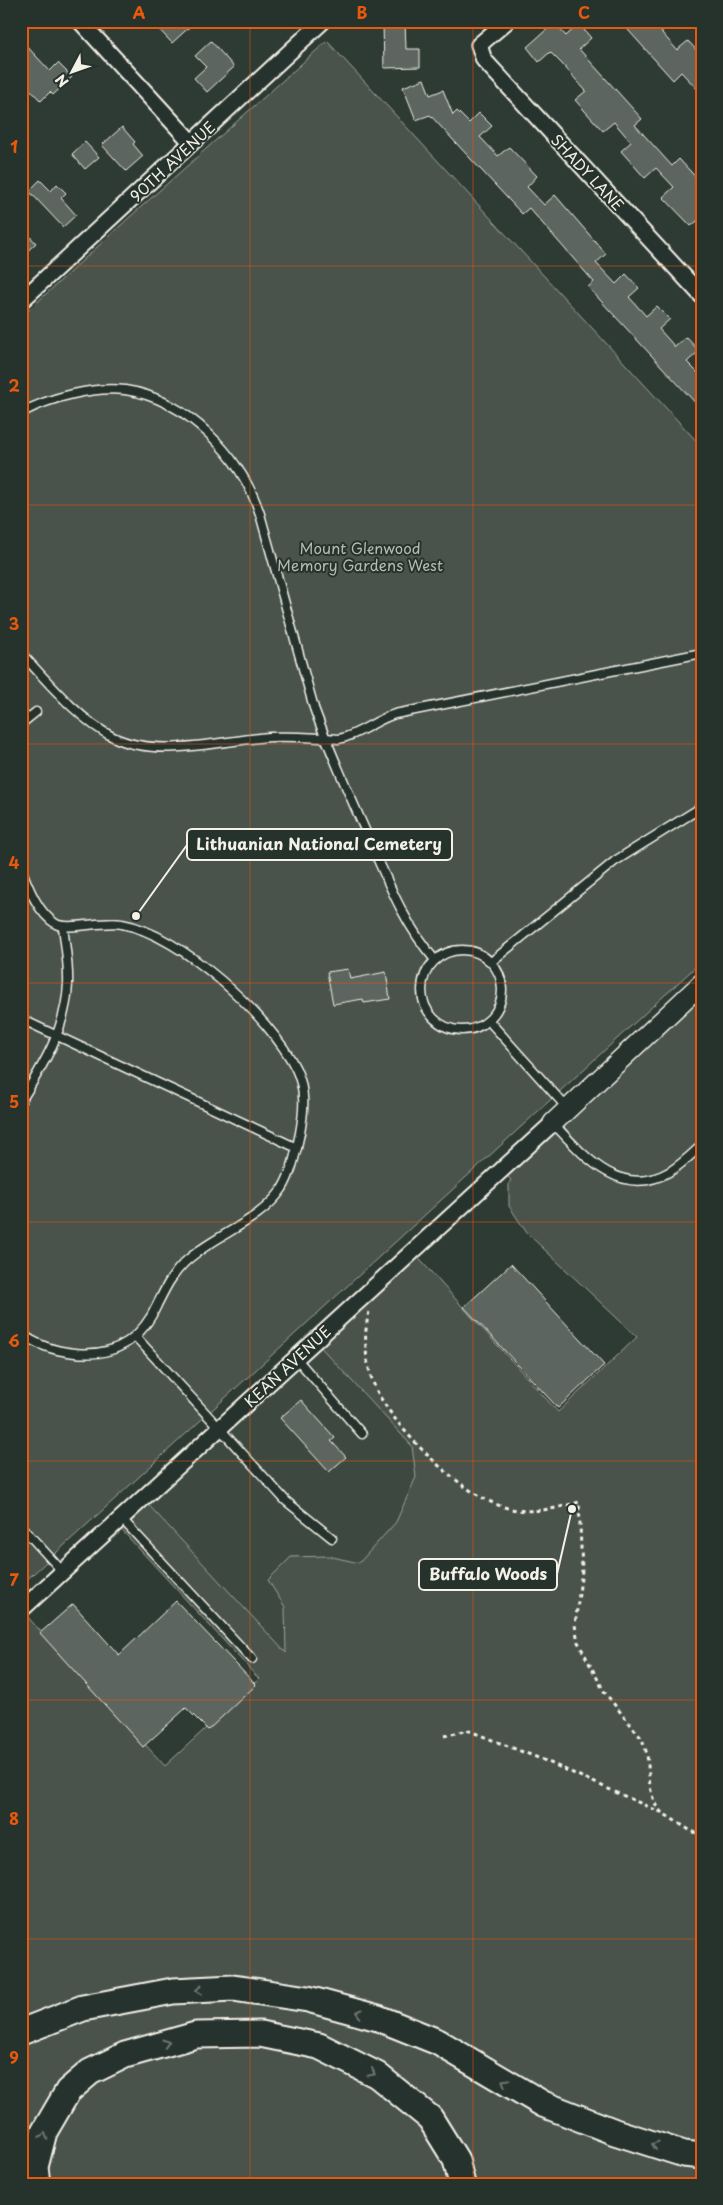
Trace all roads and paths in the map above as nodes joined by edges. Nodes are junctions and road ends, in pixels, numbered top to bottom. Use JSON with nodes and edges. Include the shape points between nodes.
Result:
{"nodes":[{"id":1,"x":80,"y":21,"type":"edge"},
{"id":2,"x":323,"y":21,"type":"edge"},
{"id":3,"x":507,"y":21,"type":"edge"},
{"id":4,"x":191,"y":142,"type":"junction"},
{"id":5,"x":702,"y":296,"type":"edge"},
{"id":6,"x":21,"y":301,"type":"edge"},
{"id":7,"x":21,"y":413,"type":"edge"},
{"id":8,"x":21,"y":653,"type":"edge"},
{"id":9,"x":702,"y":653,"type":"edge"},
{"id":10,"x":36,"y":712,"type":"dead end"},
{"id":11,"x":21,"y":724,"type":"edge"},
{"id":12,"x":325,"y":738,"type":"junction"},
{"id":13,"x":702,"y":807,"type":"edge"},
{"id":14,"x":21,"y":868,"type":"edge"},
{"id":15,"x":63,"y":926,"type":"junction"},
{"id":16,"x":435,"y":960,"type":"junction"},
{"id":17,"x":491,"y":962,"type":"junction"},
{"id":18,"x":702,"y":983,"type":"edge"},
{"id":19,"x":21,"y":1019,"type":"edge"},
{"id":20,"x":489,"y":1021,"type":"junction"},
{"id":21,"x":57,"y":1036,"type":"junction"},
{"id":22,"x":21,"y":1101,"type":"edge"},
{"id":23,"x":568,"y":1109,"type":"junction"},
{"id":24,"x":553,"y":1123,"type":"junction"},
{"id":25,"x":702,"y":1145,"type":"edge"},
{"id":26,"x":297,"y":1148,"type":"junction"},
{"id":27,"x":376,"y":1284,"type":"junction"},
{"id":28,"x":21,"y":1333,"type":"edge"},
{"id":29,"x":135,"y":1336,"type":"junction"},
{"id":30,"x":296,"y":1358,"type":"junction"},
{"id":31,"x":218,"y":1429,"type":"junction"},
{"id":32,"x":362,"y":1434,"type":"dead end"},
{"id":33,"x":121,"y":1518,"type":"junction"},
{"id":34,"x":21,"y":1526,"type":"edge"},
{"id":35,"x":332,"y":1538,"type":"dead end"},
{"id":36,"x":63,"y":1572,"type":"junction"},
{"id":37,"x":21,"y":1610,"type":"edge"},
{"id":38,"x":252,"y":1659,"type":"dead end"},
{"id":39,"x":444,"y":1736,"type":"dead end"},
{"id":40,"x":661,"y":1812,"type":"junction"},
{"id":41,"x":702,"y":1835,"type":"edge"},
{"id":42,"x":21,"y":2032,"type":"edge"},
{"id":43,"x":702,"y":2156,"type":"edge"},
{"id":44,"x":36,"y":2184,"type":"edge"},
{"id":45,"x":462,"y":2184,"type":"edge"}],
"edges":[{"from":1,"to":4,"type":"street"},
{"from":2,"to":4,"type":"street","name":"90TH AVENUE"},
{"from":3,"to":5,"type":"street","name":"SHADY LANE","via":[[479,45],[484,60]]},
{"from":4,"to":6,"type":"street","name":"90TH AVENUE"},
{"from":7,"to":12,"type":"lane","via":[[72,395],[124,390],[160,401],[188,418],[222,447],[254,494]]},
{"from":8,"to":12,"type":"lane","via":[[85,717],[104,732],[129,743],[169,747],[270,737]]},
{"from":9,"to":12,"type":"lane","via":[[395,714],[380,718],[347,737]]},
{"from":10,"to":11,"type":"lane"},
{"from":12,"to":16,"type":"lane","via":[[401,911],[420,943]]},
{"from":13,"to":17,"type":"lane","via":[[615,861]]},
{"from":14,"to":15,"type":"lane","via":[[47,915]]},
{"from":15,"to":21,"type":"lane","via":[[68,982],[64,1015]]},
{"from":15,"to":26,"type":"lane","via":[[118,923],[155,934],[196,960],[245,1003],[286,1051],[296,1070],[304,1112]]},
{"from":16,"to":17,"type":"lane","via":[[455,950],[468,950]]},
{"from":16,"to":20,"type":"lane","via":[[422,980],[421,992],[431,1016],[455,1030],[468,1030]]},
{"from":17,"to":20,"type":"lane","via":[[501,981],[502,992],[500,1003]]},
{"from":18,"to":23,"type":"street"},
{"from":19,"to":21,"type":"lane"},
{"from":20,"to":23,"type":"lane"},
{"from":21,"to":22,"type":"lane"},
{"from":21,"to":26,"type":"lane"},
{"from":23,"to":24,"type":"street"},
{"from":24,"to":25,"type":"lane","via":[[599,1169],[624,1178],[640,1180],[668,1173]]},
{"from":24,"to":27,"type":"street","name":"KEAN AVENUE"},
{"from":26,"to":29,"type":"lane","via":[[282,1188],[273,1199],[198,1250],[183,1264]]},
{"from":27,"to":30,"type":"street","name":"KEAN AVENUE"},
{"from":27,"to":40,"type":"path","via":[[365,1328],[367,1362],[375,1387],[395,1419],[441,1468],[479,1497],[504,1508],[533,1510],[554,1510],[579,1502],[582,1570],[575,1625],[578,1642],[605,1693],[642,1740],[647,1754],[650,1787]]},
{"from":28,"to":29,"type":"lane","via":[[45,1346],[91,1354],[119,1348]]},
{"from":29,"to":31,"type":"lane"},
{"from":30,"to":31,"type":"street","name":"KEAN AVENUE"},
{"from":30,"to":32,"type":"lane"},
{"from":31,"to":33,"type":"street","name":"KEAN AVENUE"},
{"from":31,"to":35,"type":"lane","via":[[286,1501]]},
{"from":33,"to":36,"type":"street","name":"KEAN AVENUE"},
{"from":33,"to":38,"type":"lane"},
{"from":34,"to":36,"type":"lane"},
{"from":36,"to":37,"type":"street","name":"KEAN AVENUE"},
{"from":39,"to":40,"type":"path","via":[[467,1730]]},
{"from":40,"to":41,"type":"path"},
{"from":43,"to":42,"type":"highway","one_way":true,"via":[[684,2154],[614,2132],[543,2104],[438,2042],[378,2018],[308,1999],[233,1988],[173,1991],[83,2008]]},
{"from":44,"to":45,"type":"highway","one_way":true,"via":[[35,2167],[44,2132],[68,2091],[90,2072],[125,2055],[196,2034],[260,2034],[319,2046],[377,2075],[430,2118],[456,2160]]}]}
